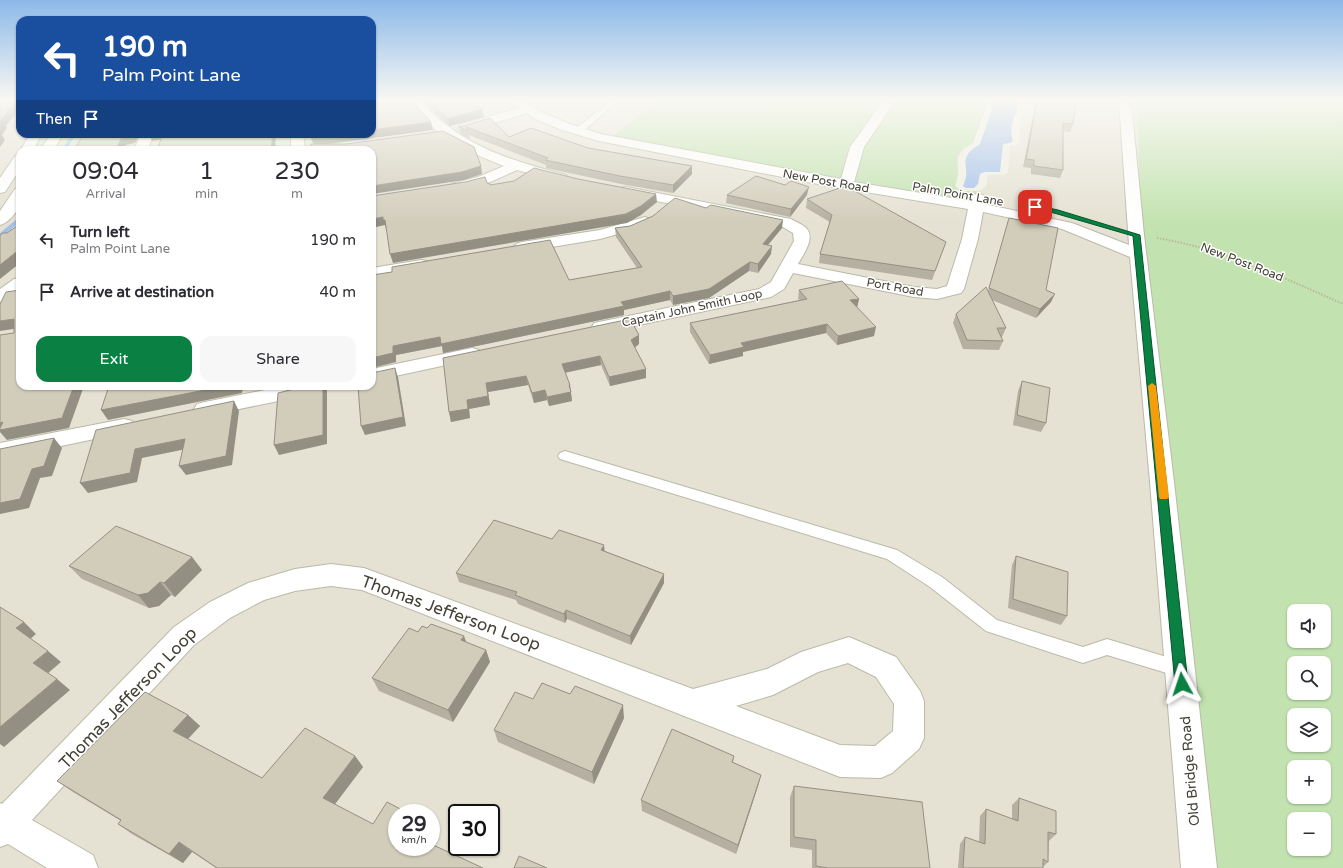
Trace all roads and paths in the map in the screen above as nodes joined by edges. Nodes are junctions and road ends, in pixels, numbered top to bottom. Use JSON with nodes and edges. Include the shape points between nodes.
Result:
{"nodes":[{"id":1,"x":462,"y":142,"type":"edge"},
{"id":2,"x":622,"y":142,"type":"edge"},
{"id":3,"x":861,"y":142,"type":"edge"},
{"id":4,"x":1127,"y":142,"type":"edge"},
{"id":5,"x":517,"y":165,"type":"junction"},
{"id":6,"x":16,"y":166,"type":"edge"},
{"id":7,"x":847,"y":180,"type":"junction"},
{"id":8,"x":7,"y":181,"type":"edge"},
{"id":9,"x":574,"y":181,"type":"edge"},
{"id":10,"x":617,"y":189,"type":"edge"},
{"id":11,"x":441,"y":190,"type":"edge"},
{"id":12,"x":16,"y":198,"type":"edge"},
{"id":13,"x":671,"y":199,"type":"junction"},
{"id":14,"x":978,"y":202,"type":"junction"},
{"id":15,"x":0,"y":220,"type":"edge"},
{"id":16,"x":1106,"y":227,"type":"dead end"},
{"id":17,"x":1132,"y":240,"type":"junction"},
{"id":18,"x":507,"y":250,"type":"edge"},
{"id":19,"x":432,"y":263,"type":"edge"},
{"id":20,"x":789,"y":267,"type":"junction"},
{"id":21,"x":376,"y":272,"type":"edge"},
{"id":22,"x":16,"y":286,"type":"edge"},
{"id":23,"x":0,"y":298,"type":"edge"},
{"id":24,"x":1343,"y":304,"type":"edge"},
{"id":25,"x":581,"y":332,"type":"edge"},
{"id":26,"x":489,"y":351,"type":"edge"},
{"id":27,"x":376,"y":374,"type":"edge"},
{"id":28,"x":298,"y":390,"type":"edge"},
{"id":29,"x":186,"y":413,"type":"edge"},
{"id":30,"x":139,"y":422,"type":"edge"},
{"id":31,"x":0,"y":451,"type":"edge"},
{"id":32,"x":565,"y":456,"type":"dead end"},
{"id":33,"x":1180,"y":669,"type":"junction"},
{"id":34,"x":693,"y":704,"type":"junction"},
{"id":35,"x":2,"y":825,"type":"edge"},
{"id":36,"x":75,"y":867,"type":"edge"},
{"id":37,"x":1199,"y":868,"type":"edge"}],
"edges":[{"from":1,"to":5,"type":"street"},
{"from":2,"to":7,"type":"street","name":"New Post Road","via":[[734,163]]},
{"from":3,"to":7,"type":"street"},
{"from":4,"to":17,"type":"street","name":"Old Bridge Road"},
{"from":5,"to":9,"type":"street"},
{"from":5,"to":11,"type":"street","via":[[483,180]]},
{"from":6,"to":8,"type":"street"},
{"from":7,"to":14,"type":"street","name":"New Post Road"},
{"from":10,"to":13,"type":"street","name":"Captain John Smith Loop"},
{"from":12,"to":15,"type":"street"},
{"from":13,"to":18,"type":"street","via":[[645,222],[630,228]]},
{"from":13,"to":20,"type":"street","name":"Captain John Smith Loop","via":[[786,222],[801,231],[802,241]]},
{"from":14,"to":16,"type":"street","name":"Palm Point Lane","via":[[1056,212]]},
{"from":14,"to":17,"type":"street","name":"New Post Road","via":[[1042,220]]},
{"from":14,"to":20,"type":"street","name":"Port Road","via":[[955,289],[937,294],[914,292]]},
{"from":17,"to":24,"type":"path","name":"New Post Road","via":[[1177,240],[1202,246]]},
{"from":17,"to":33,"type":"street","name":"Old Bridge Road"},
{"from":19,"to":21,"type":"street"},
{"from":20,"to":25,"type":"street","name":"Captain John Smith Loop","via":[[778,285],[765,293]]},
{"from":22,"to":23,"type":"street"},
{"from":26,"to":27,"type":"street"},
{"from":28,"to":29,"type":"street"},
{"from":30,"to":31,"type":"street"},
{"from":32,"to":33,"type":"lane","via":[[892,554],[936,582],[992,626],[1082,655],[1106,647]]},
{"from":33,"to":37,"type":"street","name":"Old Bridge Road"},
{"from":34,"to":34,"type":"street","name":"Thomas Jefferson Loop","via":[[840,761],[881,762],[908,738],[909,701],[894,678],[886,667],[849,650],[811,661],[773,681]]},
{"from":34,"to":35,"type":"street","name":"Thomas Jefferson Loop","via":[[364,578],[331,575],[295,580],[257,592],[220,610],[184,636]]},
{"from":35,"to":36,"type":"street"}]}
